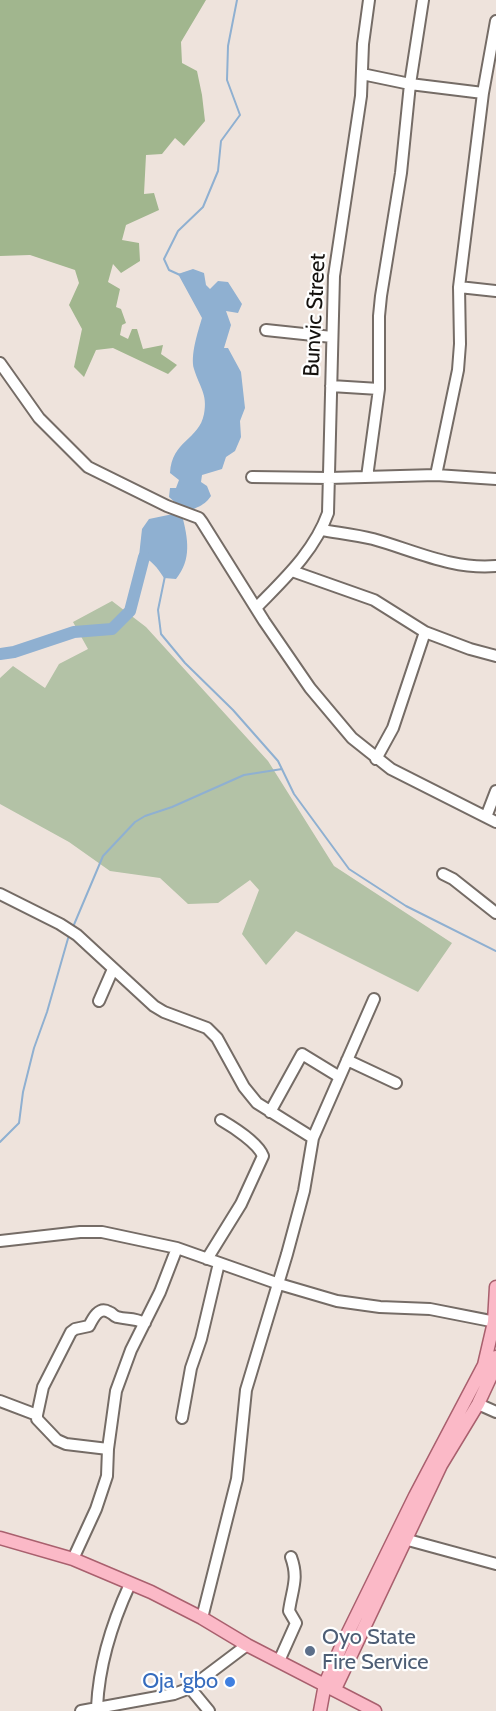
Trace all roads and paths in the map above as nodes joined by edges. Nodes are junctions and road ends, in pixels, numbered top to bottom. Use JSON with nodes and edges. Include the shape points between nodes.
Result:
{"nodes":[{"id":1,"x":369,"y":0,"type":"edge"},
{"id":2,"x":423,"y":0,"type":"edge"},
{"id":3,"x":496,"y":21,"type":"edge"},
{"id":4,"x":362,"y":74,"type":"junction"},
{"id":5,"x":410,"y":84,"type":"junction"},
{"id":6,"x":483,"y":93,"type":"junction"},
{"id":7,"x":459,"y":287,"type":"junction"},
{"id":8,"x":496,"y":291,"type":"edge"},
{"id":9,"x":266,"y":330,"type":"dead end"},
{"id":10,"x":332,"y":337,"type":"junction"},
{"id":11,"x":0,"y":363,"type":"edge"},
{"id":12,"x":331,"y":386,"type":"junction"},
{"id":13,"x":379,"y":389,"type":"junction"},
{"id":14,"x":436,"y":475,"type":"junction"},
{"id":15,"x":252,"y":477,"type":"dead end"},
{"id":16,"x":367,"y":477,"type":"junction"},
{"id":17,"x":329,"y":478,"type":"junction"},
{"id":18,"x":496,"y":479,"type":"edge"},
{"id":19,"x":322,"y":530,"type":"junction"},
{"id":20,"x":496,"y":566,"type":"edge"},
{"id":21,"x":292,"y":571,"type":"junction"},
{"id":22,"x":256,"y":608,"type":"junction"},
{"id":23,"x":425,"y":632,"type":"junction"},
{"id":24,"x":496,"y":656,"type":"edge"},
{"id":25,"x":376,"y":759,"type":"junction"},
{"id":26,"x":496,"y":791,"type":"edge"},
{"id":27,"x":491,"y":820,"type":"edge"},
{"id":28,"x":443,"y":874,"type":"dead end"},
{"id":29,"x":0,"y":894,"type":"edge"},
{"id":30,"x":496,"y":913,"type":"edge"},
{"id":31,"x":113,"y":969,"type":"junction"},
{"id":32,"x":374,"y":999,"type":"dead end"},
{"id":33,"x":99,"y":1001,"type":"dead end"},
{"id":34,"x":347,"y":1060,"type":"junction"},
{"id":35,"x":338,"y":1076,"type":"junction"},
{"id":36,"x":396,"y":1083,"type":"dead end"},
{"id":37,"x":270,"y":1112,"type":"junction"},
{"id":38,"x":221,"y":1120,"type":"dead end"},
{"id":39,"x":313,"y":1137,"type":"junction"},
{"id":40,"x":0,"y":1240,"type":"edge"},
{"id":41,"x":177,"y":1248,"type":"junction"},
{"id":42,"x":207,"y":1259,"type":"junction"},
{"id":43,"x":219,"y":1263,"type":"junction"},
{"id":44,"x":279,"y":1284,"type":"junction"},
{"id":45,"x":496,"y":1287,"type":"edge"},
{"id":46,"x":495,"y":1322,"type":"edge"},
{"id":47,"x":145,"y":1323,"type":"junction"},
{"id":48,"x":496,"y":1357,"type":"edge"},
{"id":49,"x":0,"y":1401,"type":"edge"},
{"id":50,"x":478,"y":1404,"type":"junction"},
{"id":51,"x":496,"y":1412,"type":"edge"},
{"id":52,"x":37,"y":1415,"type":"junction"},
{"id":53,"x":182,"y":1418,"type":"dead end"},
{"id":54,"x":108,"y":1449,"type":"junction"},
{"id":55,"x":0,"y":1538,"type":"edge"},
{"id":56,"x":408,"y":1540,"type":"junction"},
{"id":57,"x":291,"y":1557,"type":"dead end"},
{"id":58,"x":73,"y":1559,"type":"junction"},
{"id":59,"x":496,"y":1564,"type":"edge"},
{"id":60,"x":130,"y":1584,"type":"junction"},
{"id":61,"x":202,"y":1618,"type":"junction"},
{"id":62,"x":247,"y":1645,"type":"junction"},
{"id":63,"x":279,"y":1661,"type":"junction"},
{"id":64,"x":330,"y":1687,"type":"junction"},
{"id":65,"x":190,"y":1688,"type":"junction"},
{"id":66,"x":98,"y":1707,"type":"junction"},
{"id":67,"x":81,"y":1711,"type":"edge"},
{"id":68,"x":209,"y":1711,"type":"edge"},
{"id":69,"x":320,"y":1711,"type":"edge"},
{"id":70,"x":375,"y":1711,"type":"edge"}],
"edges":[{"from":1,"to":4,"type":"street","name":"Bunvic Street"},
{"from":2,"to":5,"type":"street"},
{"from":3,"to":6,"type":"street"},
{"from":4,"to":5,"type":"street"},
{"from":4,"to":10,"type":"street","name":"Bunvic Street","via":[[336,255]]},
{"from":5,"to":6,"type":"street"},
{"from":5,"to":13,"type":"street","via":[[401,173],[378,316]]},
{"from":6,"to":7,"type":"street"},
{"from":7,"to":8,"type":"street"},
{"from":7,"to":14,"type":"street","via":[[458,370]]},
{"from":9,"to":10,"type":"street"},
{"from":10,"to":12,"type":"street","name":"Bunvic Street"},
{"from":11,"to":22,"type":"street","via":[[39,418],[88,467],[194,516]]},
{"from":12,"to":13,"type":"street"},
{"from":12,"to":17,"type":"street","name":"Bunvic Street"},
{"from":13,"to":16,"type":"street"},
{"from":14,"to":16,"type":"street"},
{"from":14,"to":18,"type":"street"},
{"from":15,"to":17,"type":"street"},
{"from":16,"to":17,"type":"street"},
{"from":17,"to":19,"type":"street","name":"Bunvic Street","via":[[328,513]]},
{"from":19,"to":20,"type":"street","via":[[453,563]]},
{"from":19,"to":21,"type":"street","name":"Bunvic Street"},
{"from":21,"to":22,"type":"street","name":"Bunvic Street"},
{"from":21,"to":23,"type":"street","via":[[374,600]]},
{"from":22,"to":25,"type":"street","via":[[325,707]]},
{"from":23,"to":24,"type":"street"},
{"from":23,"to":25,"type":"street","via":[[393,728]]},
{"from":25,"to":27,"type":"street"},
{"from":26,"to":27,"type":"street"},
{"from":28,"to":30,"type":"street"},
{"from":29,"to":31,"type":"street","via":[[77,935]]},
{"from":31,"to":33,"type":"street"},
{"from":31,"to":37,"type":"street","via":[[154,1006],[207,1028],[217,1038],[244,1087]]},
{"from":32,"to":34,"type":"street"},
{"from":34,"to":35,"type":"street"},
{"from":34,"to":36,"type":"street"},
{"from":35,"to":37,"type":"street","via":[[302,1054]]},
{"from":35,"to":39,"type":"street"},
{"from":37,"to":39,"type":"street"},
{"from":38,"to":42,"type":"street","via":[[249,1140],[263,1156],[241,1204]]},
{"from":39,"to":44,"type":"street","via":[[304,1191]]},
{"from":40,"to":41,"type":"street","via":[[91,1231]]},
{"from":41,"to":42,"type":"street"},
{"from":41,"to":47,"type":"street"},
{"from":42,"to":43,"type":"street"},
{"from":43,"to":44,"type":"street"},
{"from":43,"to":53,"type":"street"},
{"from":44,"to":46,"type":"street","via":[[345,1303],[430,1309]]},
{"from":44,"to":61,"type":"street","via":[[246,1390],[237,1479]]},
{"from":45,"to":46,"type":"main road"},
{"from":46,"to":64,"type":"main road","via":[[475,1385],[419,1487]]},
{"from":47,"to":52,"type":"street","via":[[102,1310],[94,1315],[89,1326],[71,1332],[43,1387]]},
{"from":47,"to":54,"type":"street","via":[[116,1391]]},
{"from":48,"to":50,"type":"main road"},
{"from":49,"to":52,"type":"street"},
{"from":50,"to":51,"type":"street"},
{"from":50,"to":56,"type":"main road","via":[[441,1466]]},
{"from":52,"to":54,"type":"street","via":[[57,1440]]},
{"from":54,"to":58,"type":"street","via":[[103,1493]]},
{"from":55,"to":58,"type":"main road"},
{"from":56,"to":59,"type":"street"},
{"from":56,"to":64,"type":"main road"},
{"from":57,"to":63,"type":"street","via":[[296,1582],[289,1611],[296,1623]]},
{"from":58,"to":60,"type":"main road"},
{"from":60,"to":61,"type":"main road"},
{"from":60,"to":66,"type":"street","via":[[117,1611],[100,1670]]},
{"from":61,"to":62,"type":"main road"},
{"from":62,"to":63,"type":"main road"},
{"from":62,"to":65,"type":"street"},
{"from":63,"to":64,"type":"main road"},
{"from":64,"to":69,"type":"main road"},
{"from":64,"to":70,"type":"main road"},
{"from":65,"to":66,"type":"street"},
{"from":65,"to":68,"type":"street"},
{"from":66,"to":67,"type":"street"}]}
